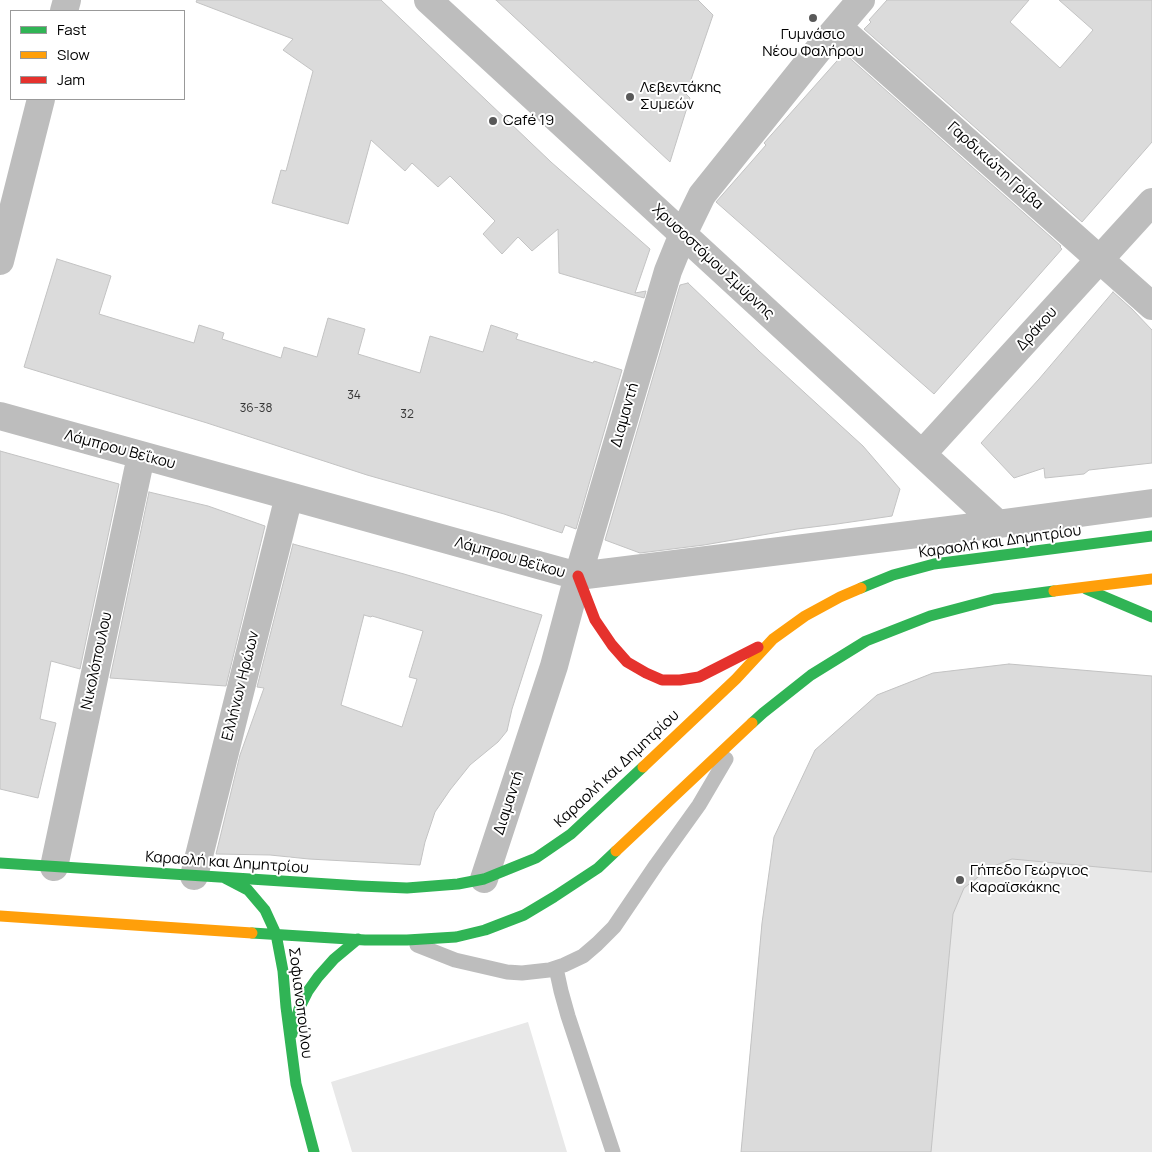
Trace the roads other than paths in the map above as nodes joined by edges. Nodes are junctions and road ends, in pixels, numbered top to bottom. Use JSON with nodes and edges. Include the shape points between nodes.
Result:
{"nodes":[{"id":1,"x":428,"y":0,"type":"edge"},
{"id":2,"x":861,"y":0,"type":"edge"},
{"id":3,"x":838,"y":27,"type":"junction"},
{"id":4,"x":41,"y":100,"type":"edge"},
{"id":5,"x":1152,"y":202,"type":"edge"},
{"id":6,"x":683,"y":234,"type":"junction"},
{"id":7,"x":1100,"y":260,"type":"junction"},
{"id":8,"x":0,"y":261,"type":"edge"},
{"id":9,"x":1152,"y":306,"type":"edge"},
{"id":10,"x":0,"y":416,"type":"edge"},
{"id":11,"x":922,"y":454,"type":"junction"},
{"id":12,"x":141,"y":456,"type":"junction"},
{"id":13,"x":289,"y":496,"type":"junction"},
{"id":14,"x":1152,"y":503,"type":"edge"},
{"id":15,"x":998,"y":524,"type":"junction"},
{"id":16,"x":1152,"y":536,"type":"edge"},
{"id":17,"x":578,"y":576,"type":"junction"},
{"id":18,"x":1152,"y":579,"type":"edge"},
{"id":19,"x":1084,"y":588,"type":"junction"},
{"id":20,"x":1152,"y":617,"type":"edge"},
{"id":21,"x":773,"y":639,"type":"junction"},
{"id":22,"x":740,"y":734,"type":"junction"},
{"id":23,"x":0,"y":863,"type":"edge"},
{"id":24,"x":54,"y":867,"type":"junction"},
{"id":25,"x":194,"y":876,"type":"junction"},
{"id":26,"x":224,"y":878,"type":"junction"},
{"id":27,"x":484,"y":879,"type":"junction"},
{"id":28,"x":0,"y":916,"type":"edge"},
{"id":29,"x":276,"y":934,"type":"junction"},
{"id":30,"x":358,"y":939,"type":"junction"},
{"id":31,"x":407,"y":940,"type":"junction"},
{"id":32,"x":556,"y":968,"type":"junction"},
{"id":33,"x":290,"y":1040,"type":"junction"},
{"id":34,"x":314,"y":1152,"type":"edge"},
{"id":35,"x":613,"y":1152,"type":"edge"}],
"edges":[{"from":1,"to":6,"type":"street","name":"Χρυσοστόμου Σμύρνης"},
{"from":2,"to":3,"type":"street","name":"Διαμαντή"},
{"from":3,"to":6,"type":"street","name":"Διαμαντή","via":[[702,195]]},
{"from":3,"to":7,"type":"street","name":"Γαρδικιώτη Γρίβα"},
{"from":4,"to":8,"type":"street"},
{"from":5,"to":7,"type":"street","name":"Δράκου"},
{"from":6,"to":11,"type":"street","name":"Χρυσοστόμου Σμύρνης"},
{"from":6,"to":17,"type":"street","name":"Διαμαντή","via":[[668,270]]},
{"from":7,"to":9,"type":"street","name":"Γαρδικιώτη Γρίβα"},
{"from":7,"to":11,"type":"street","name":"Δράκου"},
{"from":10,"to":12,"type":"street","name":"Λάμπρου Βεΐκου"},
{"from":11,"to":15,"type":"street","name":"Χρυσοστόμου Σμύρνης"},
{"from":12,"to":13,"type":"street","name":"Λάμπρου Βεΐκου"},
{"from":12,"to":24,"type":"street","name":"Νικολόπουλου"},
{"from":13,"to":17,"type":"street","name":"Λάμπρου Βεΐκου"},
{"from":13,"to":25,"type":"street","name":"Ελλήνων Ηρώων"},
{"from":14,"to":15,"type":"street","name":"Λάμπρου Βεΐκου"},
{"from":15,"to":17,"type":"street","name":"Λάμπρου Βεΐκου"},
{"from":16,"to":21,"type":"main road","name":"Καραολή και Δημητρίου","via":[[913,569],[840,597]]},
{"from":17,"to":21,"type":"main road","via":[[595,620],[612,646],[627,662],[662,680],[699,677]]},
{"from":17,"to":27,"type":"street","name":"Διαμαντή","via":[[554,666]]},
{"from":18,"to":19,"type":"main road"},
{"from":19,"to":20,"type":"main road"},
{"from":19,"to":22,"type":"main road","via":[[960,608],[866,641],[810,675]]},
{"from":21,"to":27,"type":"main road","name":"Καραολή και Δημητρίου","via":[[736,679],[571,834],[536,858]]},
{"from":22,"to":31,"type":"main road","via":[[598,868],[554,897],[524,915],[485,930],[456,937]]},
{"from":22,"to":32,"type":"lane","via":[[699,805],[614,927],[582,956]]},
{"from":23,"to":24,"type":"main road","name":"Καραολή και Δημητρίου"},
{"from":24,"to":25,"type":"main road","name":"Καραολή και Δημητρίου"},
{"from":25,"to":26,"type":"main road","name":"Καραολή και Δημητρίου"},
{"from":26,"to":27,"type":"main road","name":"Καραολή και Δημητρίου","via":[[407,888]]},
{"from":26,"to":29,"type":"main road","name":"Σοφιανοπούλου","via":[[248,890],[265,910]]},
{"from":28,"to":29,"type":"main road"},
{"from":29,"to":30,"type":"main road"},
{"from":29,"to":33,"type":"main road","name":"Σοφιανοπούλου"},
{"from":30,"to":31,"type":"main road"},
{"from":30,"to":33,"type":"main road","via":[[334,959],[308,991]]},
{"from":31,"to":32,"type":"lane","via":[[455,960],[507,972],[535,973]]},
{"from":32,"to":35,"type":"lane","via":[[568,1016]]},
{"from":33,"to":34,"type":"main road","name":"Σοφιανοπούλου","via":[[296,1084]]}]}
